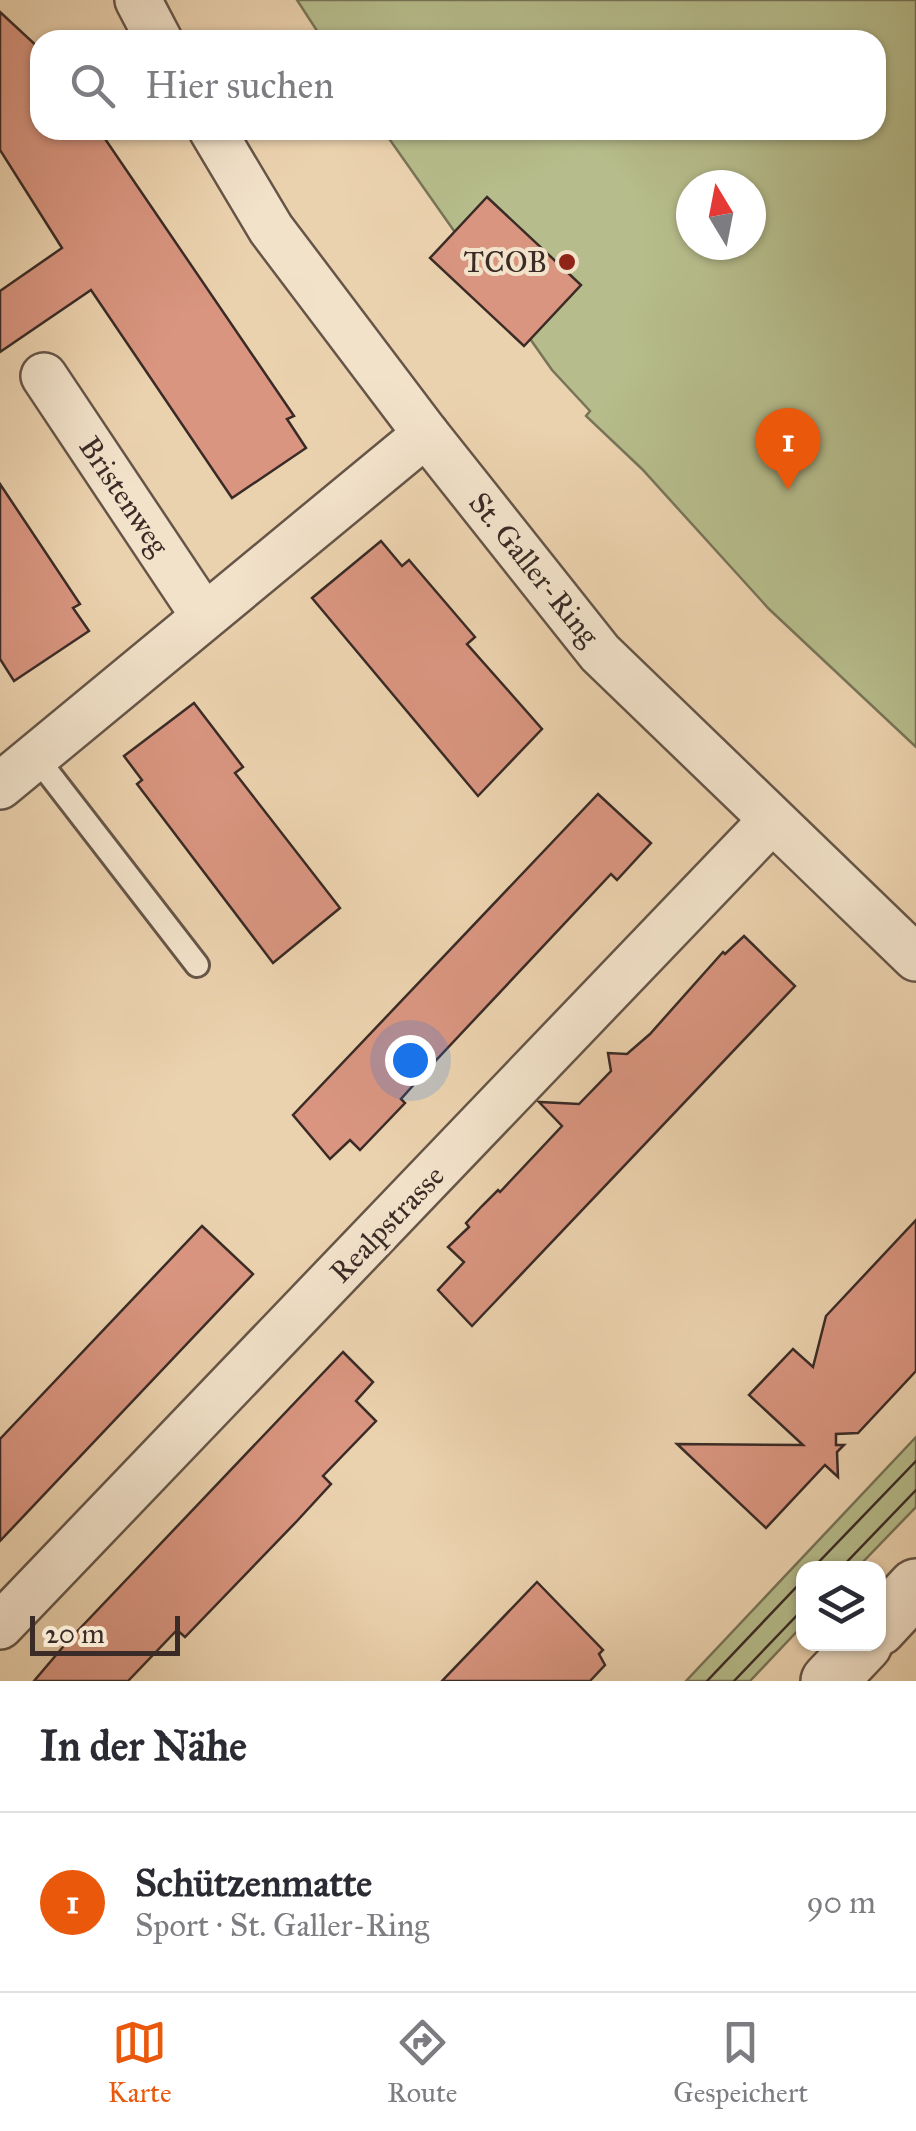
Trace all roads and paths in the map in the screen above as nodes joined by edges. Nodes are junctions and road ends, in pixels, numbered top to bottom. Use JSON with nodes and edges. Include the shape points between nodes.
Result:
{"nodes":[{"id":1,"x":138,"y":0,"type":"edge"},
{"id":2,"x":154,"y":30,"type":"edge"},
{"id":3,"x":218,"y":140,"type":"edge"},
{"id":4,"x":44,"y":376,"type":"dead end"},
{"id":5,"x":426,"y":434,"type":"junction"},
{"id":6,"x":204,"y":616,"type":"junction"},
{"id":7,"x":36,"y":757,"type":"junction"},
{"id":8,"x":0,"y":786,"type":"edge"},
{"id":9,"x":772,"y":820,"type":"junction"},
{"id":10,"x":916,"y":958,"type":"edge"},
{"id":11,"x":197,"y":965,"type":"dead end"},
{"id":12,"x":916,"y":1588,"type":"edge"},
{"id":13,"x":886,"y":1620,"type":"edge"},
{"id":14,"x":0,"y":1626,"type":"edge"},
{"id":15,"x":857,"y":1651,"type":"edge"},
{"id":16,"x":829,"y":1681,"type":"edge"}],
"edges":[{"from":1,"to":2,"type":"street"},
{"from":3,"to":5,"type":"street","name":"St. Galler-Ring","via":[[271,229]]},
{"from":4,"to":6,"type":"street","name":"Bristenweg"},
{"from":5,"to":6,"type":"street"},
{"from":5,"to":9,"type":"street","name":"St. Galler-Ring","via":[[600,653]]},
{"from":6,"to":7,"type":"street"},
{"from":7,"to":8,"type":"street"},
{"from":7,"to":11,"type":"lane"},
{"from":9,"to":10,"type":"street","name":"St. Galler-Ring"},
{"from":9,"to":14,"type":"street","name":"Realpstrasse"},
{"from":12,"to":13,"type":"street"},
{"from":15,"to":16,"type":"street"}]}
